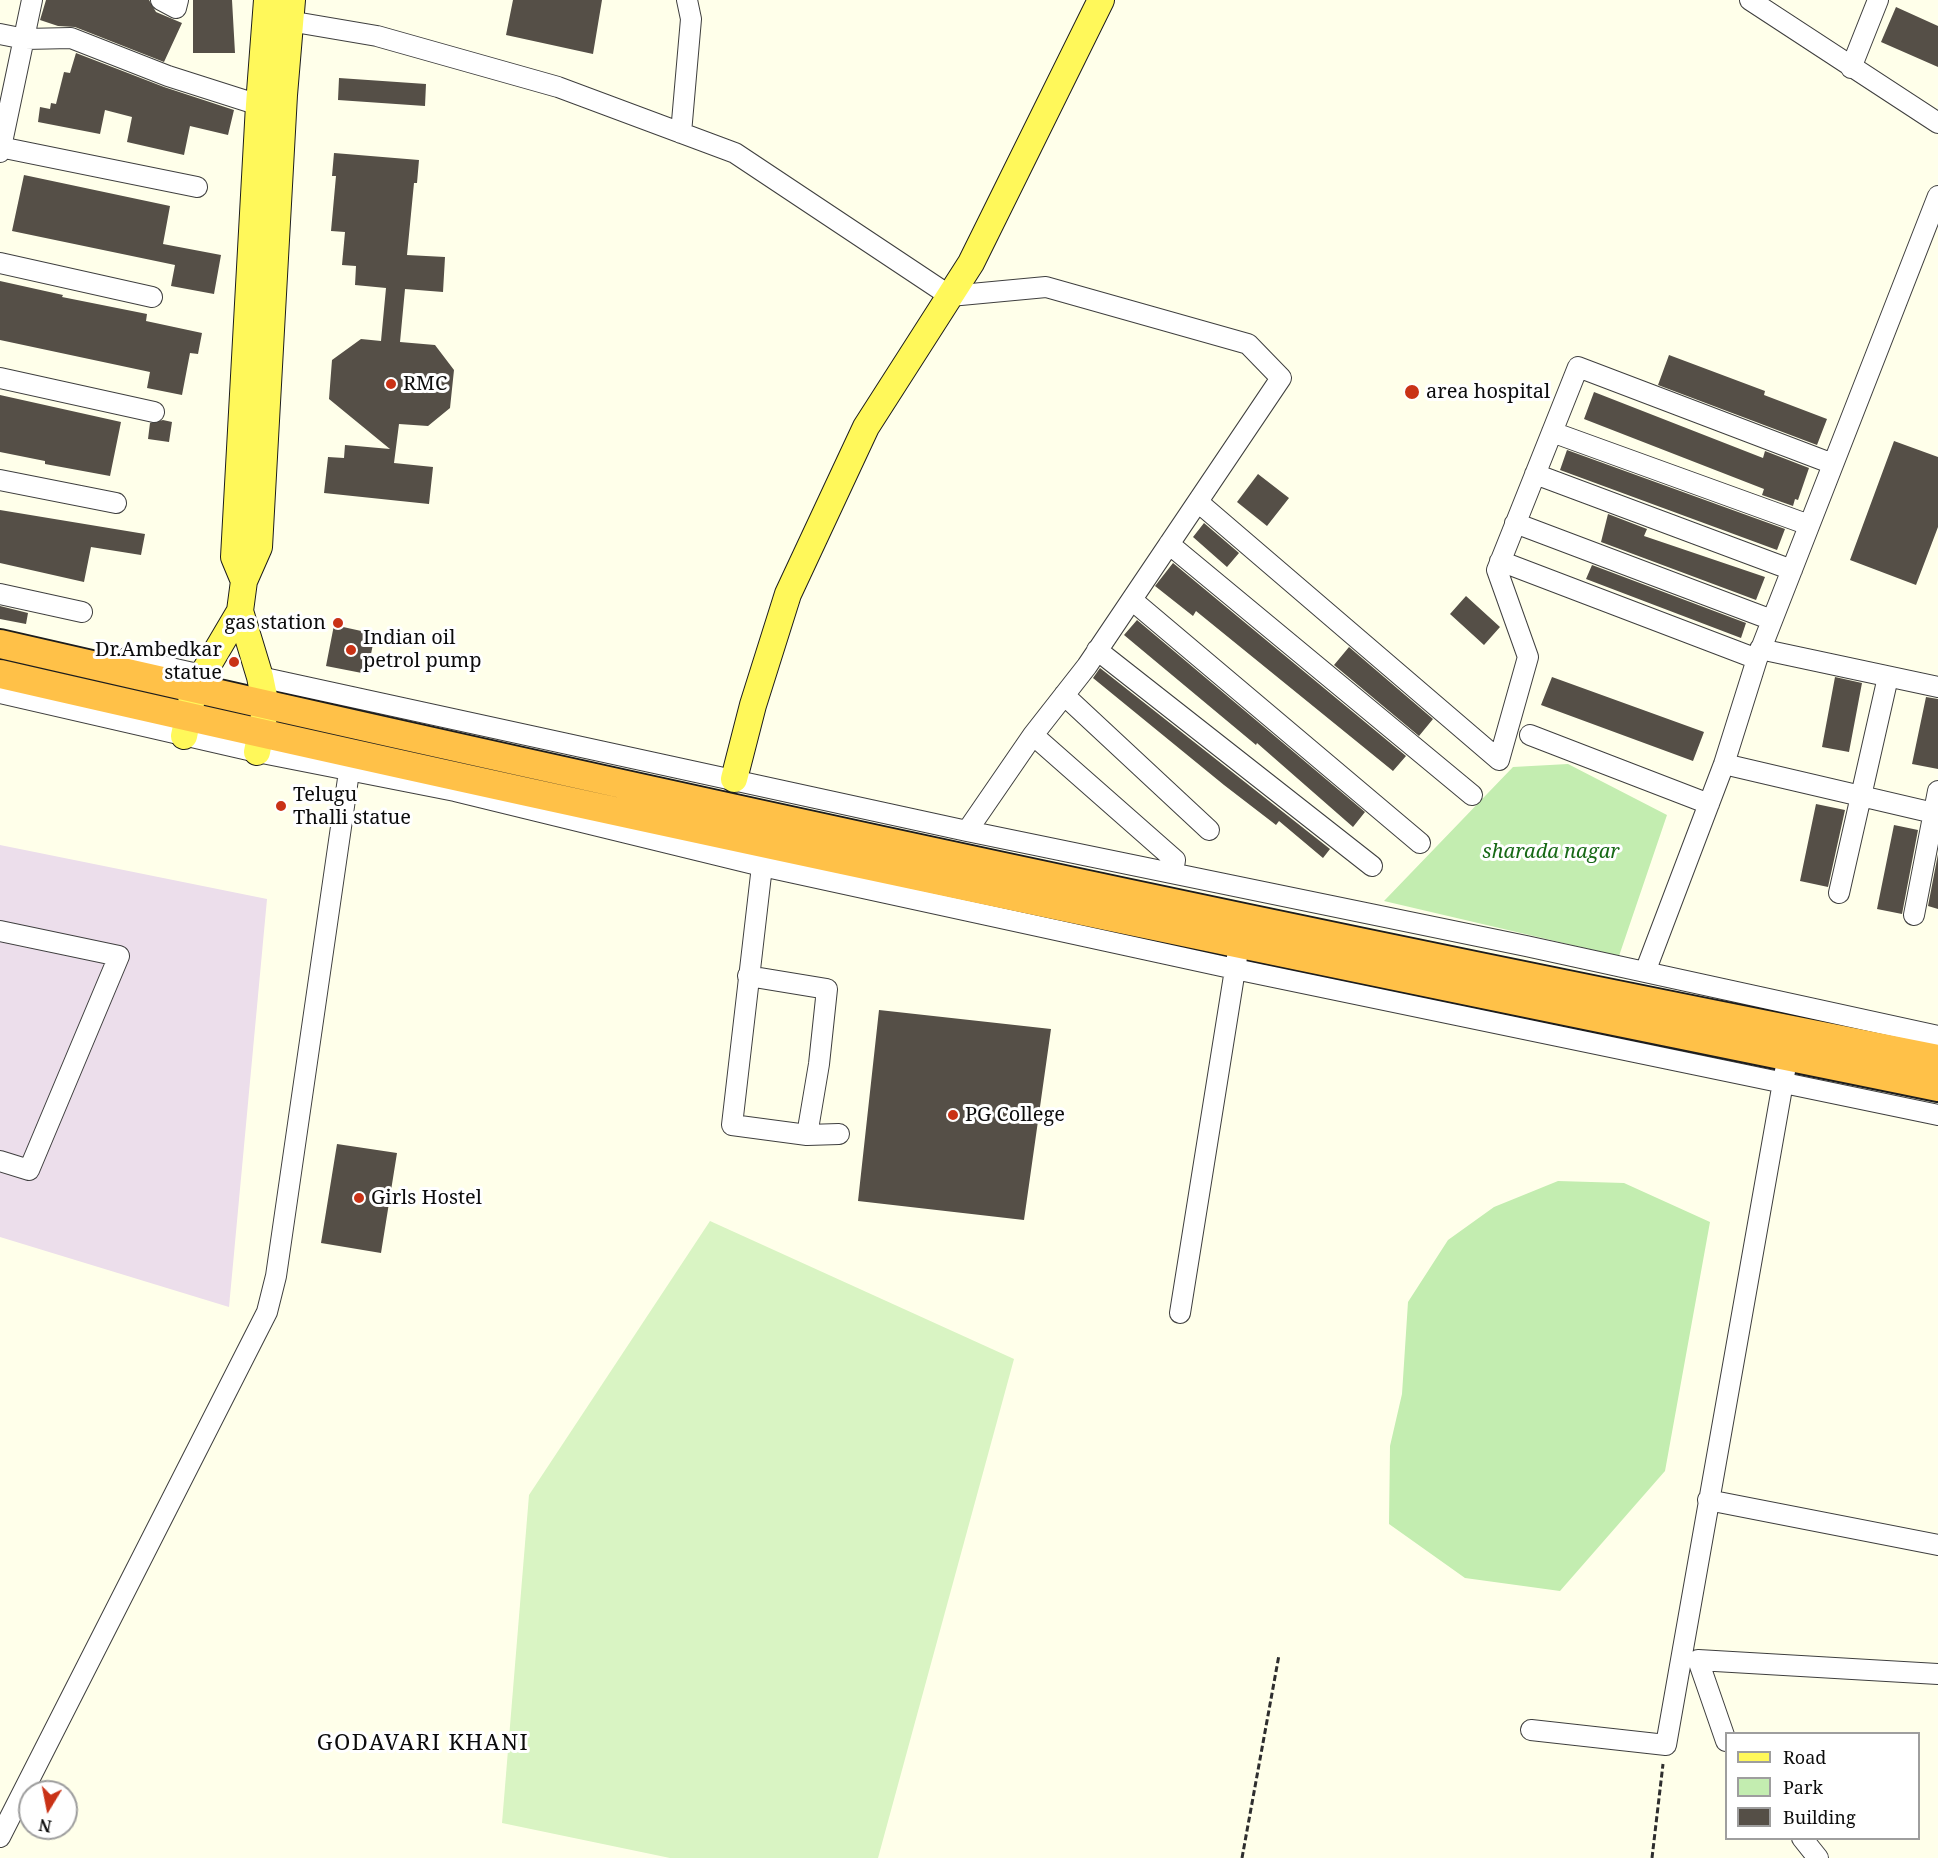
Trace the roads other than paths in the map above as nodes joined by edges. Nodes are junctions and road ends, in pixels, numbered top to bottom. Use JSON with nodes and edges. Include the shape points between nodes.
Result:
{"nodes":[{"id":1,"x":32,"y":0,"type":"edge"},
{"id":2,"x":161,"y":0,"type":"edge"},
{"id":3,"x":178,"y":0,"type":"edge"},
{"id":4,"x":687,"y":0,"type":"edge"},
{"id":5,"x":1101,"y":0,"type":"edge"},
{"id":6,"x":1750,"y":0,"type":"edge"},
{"id":7,"x":1878,"y":0,"type":"edge"},
{"id":8,"x":279,"y":9,"type":"edge"},
{"id":9,"x":0,"y":34,"type":"edge"},
{"id":10,"x":26,"y":39,"type":"junction"},
{"id":11,"x":1851,"y":68,"type":"junction"},
{"id":12,"x":259,"y":105,"type":"junction"},
{"id":13,"x":1938,"y":123,"type":"edge"},
{"id":14,"x":681,"y":133,"type":"junction"},
{"id":15,"x":0,"y":149,"type":"edge"},
{"id":16,"x":197,"y":187,"type":"dead end"},
{"id":17,"x":1938,"y":196,"type":"edge"},
{"id":18,"x":0,"y":263,"type":"edge"},
{"id":19,"x":950,"y":296,"type":"junction"},
{"id":20,"x":152,"y":297,"type":"dead end"},
{"id":21,"x":0,"y":378,"type":"edge"},
{"id":22,"x":154,"y":412,"type":"dead end"},
{"id":23,"x":1552,"y":432,"type":"junction"},
{"id":24,"x":1833,"y":464,"type":"junction"},
{"id":25,"x":1535,"y":474,"type":"junction"},
{"id":26,"x":0,"y":480,"type":"edge"},
{"id":27,"x":1198,"y":502,"type":"junction"},
{"id":28,"x":116,"y":503,"type":"dead end"},
{"id":29,"x":1515,"y":523,"type":"junction"},
{"id":30,"x":1809,"y":525,"type":"junction"},
{"id":31,"x":1169,"y":544,"type":"junction"},
{"id":32,"x":1500,"y":561,"type":"junction"},
{"id":33,"x":1792,"y":570,"type":"junction"},
{"id":34,"x":244,"y":580,"type":"junction"},
{"id":35,"x":0,"y":594,"type":"edge"},
{"id":36,"x":1132,"y":600,"type":"junction"},
{"id":37,"x":240,"y":611,"type":"junction"},
{"id":38,"x":82,"y":612,"type":"dead end"},
{"id":39,"x":1772,"y":620,"type":"junction"},
{"id":40,"x":0,"y":631,"type":"edge"},
{"id":41,"x":0,"y":644,"type":"edge"},
{"id":42,"x":1097,"y":650,"type":"junction"},
{"id":43,"x":1759,"y":654,"type":"junction"},
{"id":44,"x":0,"y":674,"type":"edge"},
{"id":45,"x":260,"y":677,"type":"junction"},
{"id":46,"x":1888,"y":677,"type":"junction"},
{"id":47,"x":198,"y":682,"type":"junction"},
{"id":48,"x":1938,"y":687,"type":"edge"},
{"id":49,"x":0,"y":693,"type":"edge"},
{"id":50,"x":1064,"y":695,"type":"junction"},
{"id":51,"x":266,"y":706,"type":"junction"},
{"id":52,"x":186,"y":726,"type":"junction"},
{"id":53,"x":1033,"y":735,"type":"junction"},
{"id":54,"x":1530,"y":735,"type":"dead end"},
{"id":55,"x":259,"y":743,"type":"junction"},
{"id":56,"x":350,"y":762,"type":"junction"},
{"id":57,"x":1724,"y":764,"type":"junction"},
{"id":58,"x":734,"y":779,"type":"junction"},
{"id":59,"x":1938,"y":790,"type":"edge"},
{"id":60,"x":1472,"y":795,"type":"dead end"},
{"id":61,"x":1860,"y":798,"type":"junction"},
{"id":62,"x":649,"y":802,"type":"junction"},
{"id":63,"x":1709,"y":804,"type":"junction"},
{"id":64,"x":1936,"y":814,"type":"edge"},
{"id":65,"x":685,"y":823,"type":"junction"},
{"id":66,"x":1209,"y":830,"type":"dead end"},
{"id":67,"x":967,"y":831,"type":"junction"},
{"id":68,"x":1420,"y":843,"type":"dead end"},
{"id":69,"x":762,"y":866,"type":"junction"},
{"id":70,"x":1372,"y":866,"type":"dead end"},
{"id":71,"x":1173,"y":873,"type":"junction"},
{"id":72,"x":1839,"y":893,"type":"dead end"},
{"id":73,"x":1914,"y":915,"type":"dead end"},
{"id":74,"x":0,"y":931,"type":"edge"},
{"id":75,"x":1237,"y":956,"type":"junction"},
{"id":76,"x":1645,"y":972,"type":"junction"},
{"id":77,"x":748,"y":976,"type":"junction"},
{"id":78,"x":1841,"y":1028,"type":"junction"},
{"id":79,"x":1938,"y":1036,"type":"edge"},
{"id":80,"x":1788,"y":1057,"type":"junction"},
{"id":81,"x":1938,"y":1059,"type":"edge"},
{"id":82,"x":1783,"y":1084,"type":"junction"},
{"id":83,"x":1938,"y":1087,"type":"edge"},
{"id":84,"x":1938,"y":1115,"type":"edge"},
{"id":85,"x":839,"y":1134,"type":"dead end"},
{"id":86,"x":807,"y":1135,"type":"junction"},
{"id":87,"x":0,"y":1161,"type":"edge"},
{"id":88,"x":1180,"y":1313,"type":"dead end"},
{"id":89,"x":1708,"y":1500,"type":"junction"},
{"id":90,"x":1938,"y":1545,"type":"edge"},
{"id":91,"x":1938,"y":1674,"type":"edge"},
{"id":92,"x":1531,"y":1730,"type":"dead end"},
{"id":93,"x":1725,"y":1739,"type":"edge"},
{"id":94,"x":0,"y":1837,"type":"edge"},
{"id":95,"x":1803,"y":1840,"type":"edge"},
{"id":96,"x":1818,"y":1858,"type":"edge"}],
"edges":[{"from":1,"to":10,"type":"street"},
{"from":2,"to":3,"type":"street","via":[[176,8]]},
{"from":4,"to":14,"type":"street","via":[[691,19]]},
{"from":5,"to":19,"type":"main road","via":[[971,263]]},
{"from":6,"to":11,"type":"street"},
{"from":7,"to":11,"type":"street"},
{"from":8,"to":12,"type":"main road"},
{"from":8,"to":14,"type":"street","via":[[558,87]]},
{"from":8,"to":34,"type":"main road","via":[[259,547]]},
{"from":9,"to":10,"type":"street"},
{"from":10,"to":12,"type":"street","via":[[71,38],[168,76]]},
{"from":10,"to":15,"type":"street"},
{"from":11,"to":13,"type":"street"},
{"from":12,"to":34,"type":"main road","via":[[234,557]]},
{"from":14,"to":19,"type":"street","via":[[735,153]]},
{"from":15,"to":16,"type":"street"},
{"from":17,"to":24,"type":"street"},
{"from":18,"to":20,"type":"street"},
{"from":19,"to":27,"type":"street","via":[[1046,287],[1248,344],[1281,378]]},
{"from":19,"to":58,"type":"main road","via":[[866,427],[788,594]]},
{"from":21,"to":22,"type":"street"},
{"from":23,"to":24,"type":"street","via":[[1578,367]]},
{"from":23,"to":25,"type":"street"},
{"from":23,"to":30,"type":"street"},
{"from":24,"to":30,"type":"street"},
{"from":25,"to":29,"type":"street"},
{"from":25,"to":33,"type":"street"},
{"from":26,"to":28,"type":"street"},
{"from":27,"to":31,"type":"street"},
{"from":27,"to":32,"type":"street","via":[[1499,760],[1528,657],[1497,570]]},
{"from":29,"to":32,"type":"street"},
{"from":29,"to":39,"type":"street"},
{"from":30,"to":33,"type":"street"},
{"from":31,"to":36,"type":"street"},
{"from":31,"to":60,"type":"street"},
{"from":32,"to":43,"type":"street"},
{"from":33,"to":39,"type":"street"},
{"from":34,"to":37,"type":"main road"},
{"from":35,"to":38,"type":"street"},
{"from":36,"to":42,"type":"street"},
{"from":36,"to":68,"type":"street"},
{"from":37,"to":45,"type":"main road"},
{"from":37,"to":47,"type":"main road"},
{"from":39,"to":43,"type":"street"},
{"from":40,"to":47,"type":"street"},
{"from":41,"to":47,"type":"highway"},
{"from":42,"to":50,"type":"street"},
{"from":42,"to":70,"type":"street"},
{"from":43,"to":46,"type":"street"},
{"from":43,"to":57,"type":"street"},
{"from":44,"to":52,"type":"highway"},
{"from":45,"to":51,"type":"main road"},
{"from":45,"to":62,"type":"street"},
{"from":46,"to":48,"type":"street"},
{"from":46,"to":61,"type":"street"},
{"from":47,"to":51,"type":"highway"},
{"from":47,"to":52,"type":"main road"},
{"from":49,"to":52,"type":"street"},
{"from":50,"to":53,"type":"street"},
{"from":50,"to":66,"type":"street"},
{"from":51,"to":55,"type":"main road"},
{"from":51,"to":62,"type":"highway"},
{"from":52,"to":55,"type":"highway"},
{"from":53,"to":67,"type":"street"},
{"from":53,"to":71,"type":"street","via":[[1175,860]]},
{"from":54,"to":63,"type":"street"},
{"from":55,"to":56,"type":"highway"},
{"from":56,"to":62,"type":"highway","via":[[457,783]]},
{"from":56,"to":94,"type":"street","via":[[276,1276],[267,1312]]},
{"from":57,"to":61,"type":"street"},
{"from":57,"to":63,"type":"street"},
{"from":58,"to":62,"type":"street","via":[[702,773]]},
{"from":58,"to":67,"type":"street"},
{"from":59,"to":64,"type":"street"},
{"from":61,"to":64,"type":"street"},
{"from":61,"to":72,"type":"street"},
{"from":62,"to":65,"type":"highway"},
{"from":63,"to":76,"type":"street"},
{"from":64,"to":73,"type":"street"},
{"from":65,"to":69,"type":"street"},
{"from":65,"to":75,"type":"highway"},
{"from":65,"to":78,"type":"highway"},
{"from":67,"to":71,"type":"street"},
{"from":69,"to":75,"type":"street"},
{"from":69,"to":77,"type":"street"},
{"from":71,"to":76,"type":"street"},
{"from":74,"to":87,"type":"street","via":[[119,956],[29,1170]]},
{"from":75,"to":80,"type":"highway"},
{"from":75,"to":82,"type":"street"},
{"from":75,"to":88,"type":"street"},
{"from":76,"to":78,"type":"street"},
{"from":77,"to":86,"type":"street","via":[[732,1125]]},
{"from":77,"to":86,"type":"street","via":[[827,989]]},
{"from":78,"to":79,"type":"street"},
{"from":78,"to":81,"type":"highway"},
{"from":80,"to":82,"type":"street"},
{"from":80,"to":83,"type":"highway"},
{"from":82,"to":84,"type":"street"},
{"from":82,"to":89,"type":"street"},
{"from":85,"to":86,"type":"street"},
{"from":89,"to":90,"type":"street"},
{"from":89,"to":92,"type":"street","via":[[1666,1744]]},
{"from":91,"to":93,"type":"street","via":[[1698,1660]]},
{"from":95,"to":96,"type":"street"}]}
